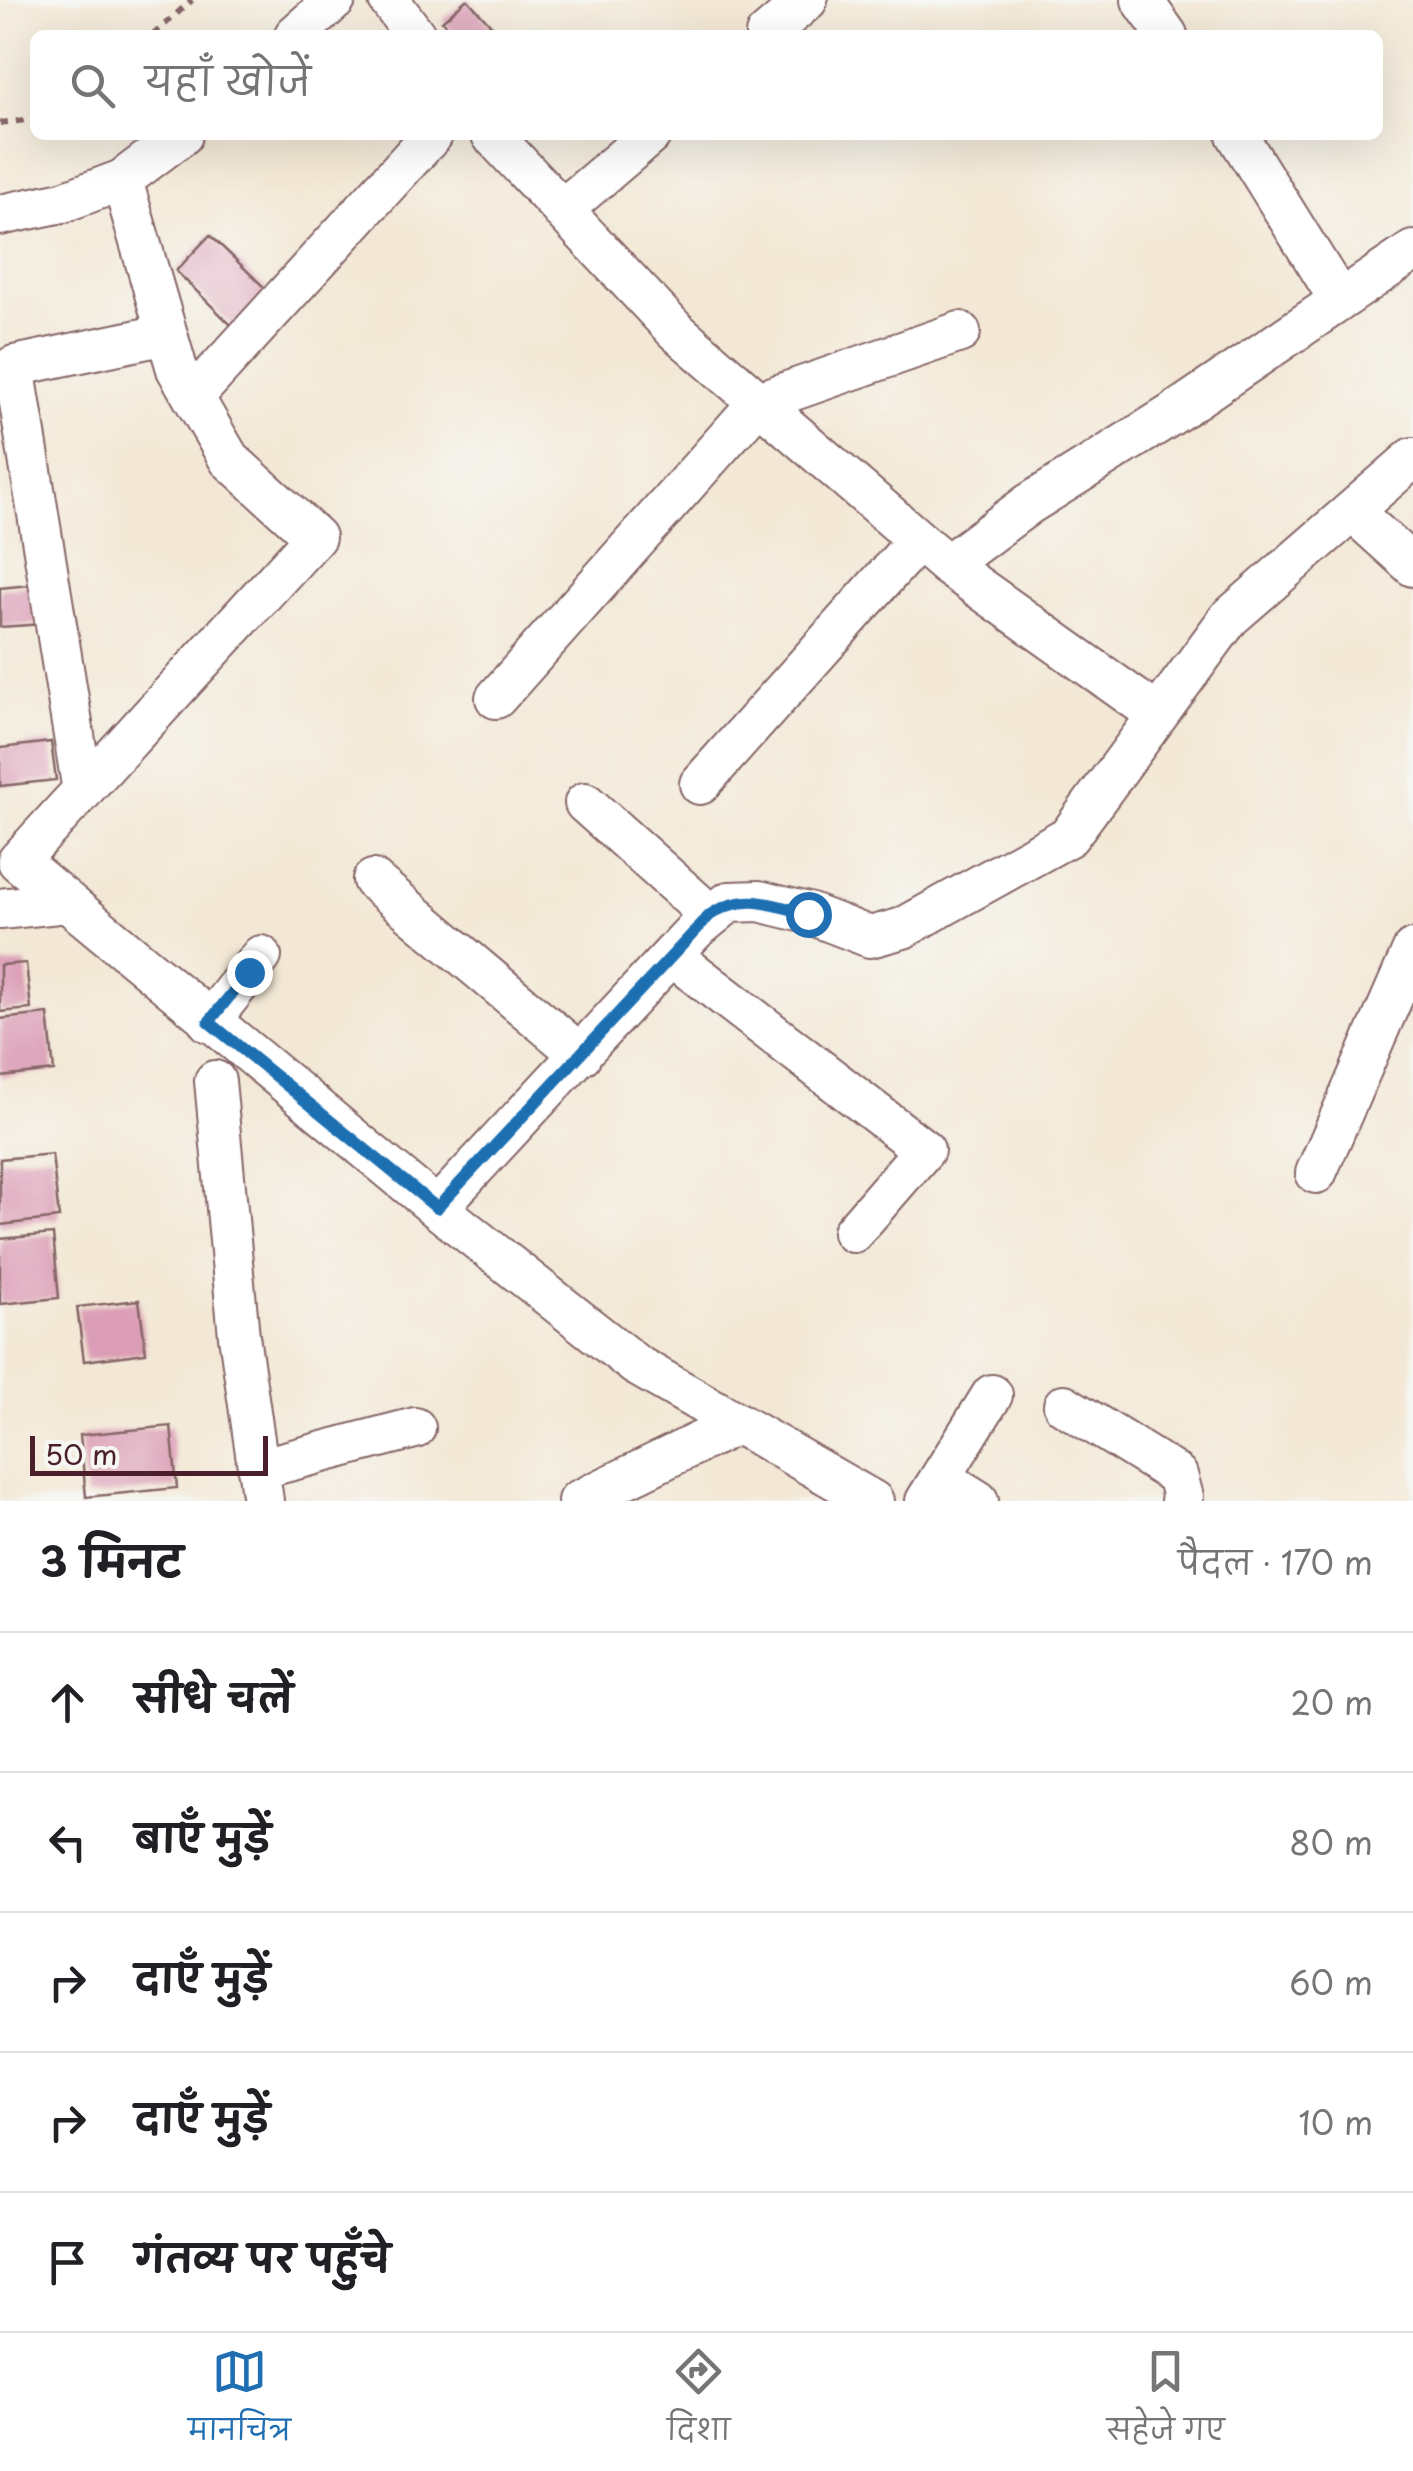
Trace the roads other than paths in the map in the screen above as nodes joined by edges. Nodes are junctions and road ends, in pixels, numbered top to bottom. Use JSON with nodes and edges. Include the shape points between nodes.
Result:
{"nodes":[{"id":1,"x":335,"y":0,"type":"edge"},
{"id":2,"x":388,"y":0,"type":"edge"},
{"id":3,"x":807,"y":0,"type":"edge"},
{"id":4,"x":1142,"y":0,"type":"edge"},
{"id":5,"x":301,"y":30,"type":"edge"},
{"id":6,"x":412,"y":30,"type":"edge"},
{"id":7,"x":772,"y":30,"type":"edge"},
{"id":8,"x":1163,"y":30,"type":"edge"},
{"id":9,"x":175,"y":140,"type":"edge"},
{"id":10,"x":427,"y":140,"type":"edge"},
{"id":11,"x":497,"y":140,"type":"edge"},
{"id":12,"x":644,"y":140,"type":"edge"},
{"id":13,"x":1240,"y":140,"type":"edge"},
{"id":14,"x":122,"y":180,"type":"junction"},
{"id":15,"x":562,"y":210,"type":"junction"},
{"id":16,"x":0,"y":215,"type":"edge"},
{"id":17,"x":1413,"y":250,"type":"edge"},
{"id":18,"x":1339,"y":299,"type":"junction"},
{"id":19,"x":960,"y":332,"type":"dead end"},
{"id":20,"x":167,"y":334,"type":"junction"},
{"id":21,"x":193,"y":397,"type":"junction"},
{"id":22,"x":758,"y":402,"type":"junction"},
{"id":23,"x":1413,"y":458,"type":"edge"},
{"id":24,"x":1352,"y":511,"type":"junction"},
{"id":25,"x":933,"y":553,"type":"junction"},
{"id":26,"x":1413,"y":566,"type":"edge"},
{"id":27,"x":496,"y":698,"type":"dead end"},
{"id":28,"x":1158,"y":715,"type":"junction"},
{"id":29,"x":700,"y":784,"type":"dead end"},
{"id":30,"x":82,"y":791,"type":"junction"},
{"id":31,"x":585,"y":803,"type":"dead end"},
{"id":32,"x":373,"y":880,"type":"dead end"},
{"id":33,"x":68,"y":902,"type":"junction"},
{"id":34,"x":0,"y":909,"type":"edge"},
{"id":35,"x":710,"y":915,"type":"junction"},
{"id":36,"x":1413,"y":950,"type":"edge"},
{"id":37,"x":261,"y":956,"type":"dead end"},
{"id":38,"x":672,"y":956,"type":"junction"},
{"id":39,"x":209,"y":1022,"type":"junction"},
{"id":40,"x":581,"y":1055,"type":"junction"},
{"id":41,"x":215,"y":1081,"type":"dead end"},
{"id":42,"x":1316,"y":1173,"type":"dead end"},
{"id":43,"x":437,"y":1208,"type":"junction"},
{"id":44,"x":853,"y":1232,"type":"dead end"},
{"id":45,"x":992,"y":1395,"type":"dead end"},
{"id":46,"x":1064,"y":1405,"type":"dead end"},
{"id":47,"x":737,"y":1424,"type":"junction"},
{"id":48,"x":416,"y":1428,"type":"dead end"},
{"id":49,"x":261,"y":1485,"type":"edge"},
{"id":50,"x":934,"y":1490,"type":"edge"},
{"id":51,"x":578,"y":1501,"type":"edge"},
{"id":52,"x":873,"y":1501,"type":"edge"},
{"id":53,"x":978,"y":1501,"type":"edge"},
{"id":54,"x":1181,"y":1501,"type":"edge"}],
"edges":[{"from":1,"to":5,"type":"street"},
{"from":2,"to":6,"type":"street"},
{"from":3,"to":7,"type":"street"},
{"from":4,"to":8,"type":"street"},
{"from":9,"to":14,"type":"street"},
{"from":10,"to":21,"type":"street"},
{"from":11,"to":15,"type":"street"},
{"from":12,"to":15,"type":"street"},
{"from":13,"to":18,"type":"street"},
{"from":14,"to":16,"type":"street"},
{"from":14,"to":20,"type":"street"},
{"from":15,"to":22,"type":"street","via":[[675,330]]},
{"from":17,"to":18,"type":"street"},
{"from":18,"to":25,"type":"street","via":[[1029,504]]},
{"from":19,"to":22,"type":"street"},
{"from":20,"to":21,"type":"street"},
{"from":20,"to":30,"type":"street","via":[[14,366]]},
{"from":21,"to":30,"type":"street","via":[[229,459],[315,537]]},
{"from":22,"to":25,"type":"street"},
{"from":22,"to":27,"type":"street"},
{"from":23,"to":24,"type":"street"},
{"from":24,"to":26,"type":"street"},
{"from":24,"to":28,"type":"street","via":[[1228,618]]},
{"from":25,"to":28,"type":"street"},
{"from":25,"to":29,"type":"street"},
{"from":28,"to":35,"type":"street","via":[[1069,836],[903,928],[870,937],[758,901],[729,902]]},
{"from":30,"to":33,"type":"street","via":[[18,861]]},
{"from":31,"to":35,"type":"street"},
{"from":32,"to":40,"type":"street"},
{"from":33,"to":34,"type":"street"},
{"from":33,"to":39,"type":"street"},
{"from":35,"to":38,"type":"street"},
{"from":36,"to":42,"type":"street"},
{"from":37,"to":39,"type":"street"},
{"from":38,"to":40,"type":"street"},
{"from":38,"to":44,"type":"street","via":[[924,1150]]},
{"from":39,"to":43,"type":"street"},
{"from":40,"to":43,"type":"street"},
{"from":41,"to":49,"type":"street","via":[[239,1336]]},
{"from":43,"to":47,"type":"street","via":[[636,1365]]},
{"from":45,"to":50,"type":"street"},
{"from":46,"to":54,"type":"street","via":[[1178,1475]]},
{"from":47,"to":51,"type":"street"},
{"from":47,"to":52,"type":"street"},
{"from":48,"to":49,"type":"street"},
{"from":50,"to":53,"type":"street"}]}
